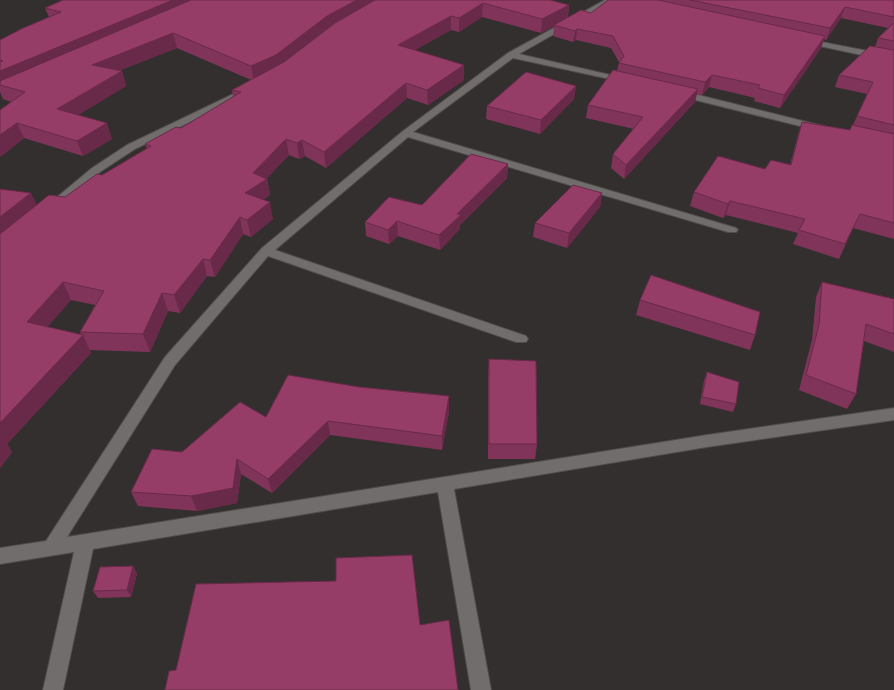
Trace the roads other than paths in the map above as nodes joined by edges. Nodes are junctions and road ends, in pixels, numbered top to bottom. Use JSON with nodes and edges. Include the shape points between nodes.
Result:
{"nodes":[{"id":1,"x":610,"y":0,"type":"edge"},
{"id":2,"x":799,"y":38,"type":"edge"},
{"id":3,"x":512,"y":55,"type":"junction"},
{"id":4,"x":894,"y":59,"type":"edge"},
{"id":5,"x":634,"y":83,"type":"edge"},
{"id":6,"x":255,"y":86,"type":"edge"},
{"id":7,"x":672,"y":92,"type":"edge"},
{"id":8,"x":828,"y":130,"type":"edge"},
{"id":9,"x":406,"y":133,"type":"junction"},
{"id":10,"x":44,"y":213,"type":"edge"},
{"id":11,"x":732,"y":230,"type":"dead end"},
{"id":12,"x":266,"y":250,"type":"junction"},
{"id":13,"x":521,"y":339,"type":"dead end"},
{"id":14,"x":894,"y":414,"type":"edge"},
{"id":15,"x":445,"y":484,"type":"junction"},
{"id":16,"x":85,"y":543,"type":"junction"},
{"id":17,"x":50,"y":548,"type":"junction"},
{"id":18,"x":0,"y":556,"type":"edge"},
{"id":19,"x":53,"y":690,"type":"edge"},
{"id":20,"x":481,"y":690,"type":"edge"}],
"edges":[{"from":1,"to":3,"type":"street"},
{"from":2,"to":4,"type":"street"},
{"from":3,"to":5,"type":"street"},
{"from":3,"to":9,"type":"street"},
{"from":6,"to":10,"type":"street","via":[[131,147],[96,170]]},
{"from":7,"to":8,"type":"street"},
{"from":9,"to":11,"type":"street"},
{"from":9,"to":12,"type":"street"},
{"from":12,"to":13,"type":"street"},
{"from":12,"to":17,"type":"street","via":[[170,361]]},
{"from":14,"to":15,"type":"street","via":[[707,440]]},
{"from":15,"to":16,"type":"street"},
{"from":15,"to":20,"type":"street"},
{"from":16,"to":17,"type":"street"},
{"from":16,"to":19,"type":"street"},
{"from":17,"to":18,"type":"street"}]}
